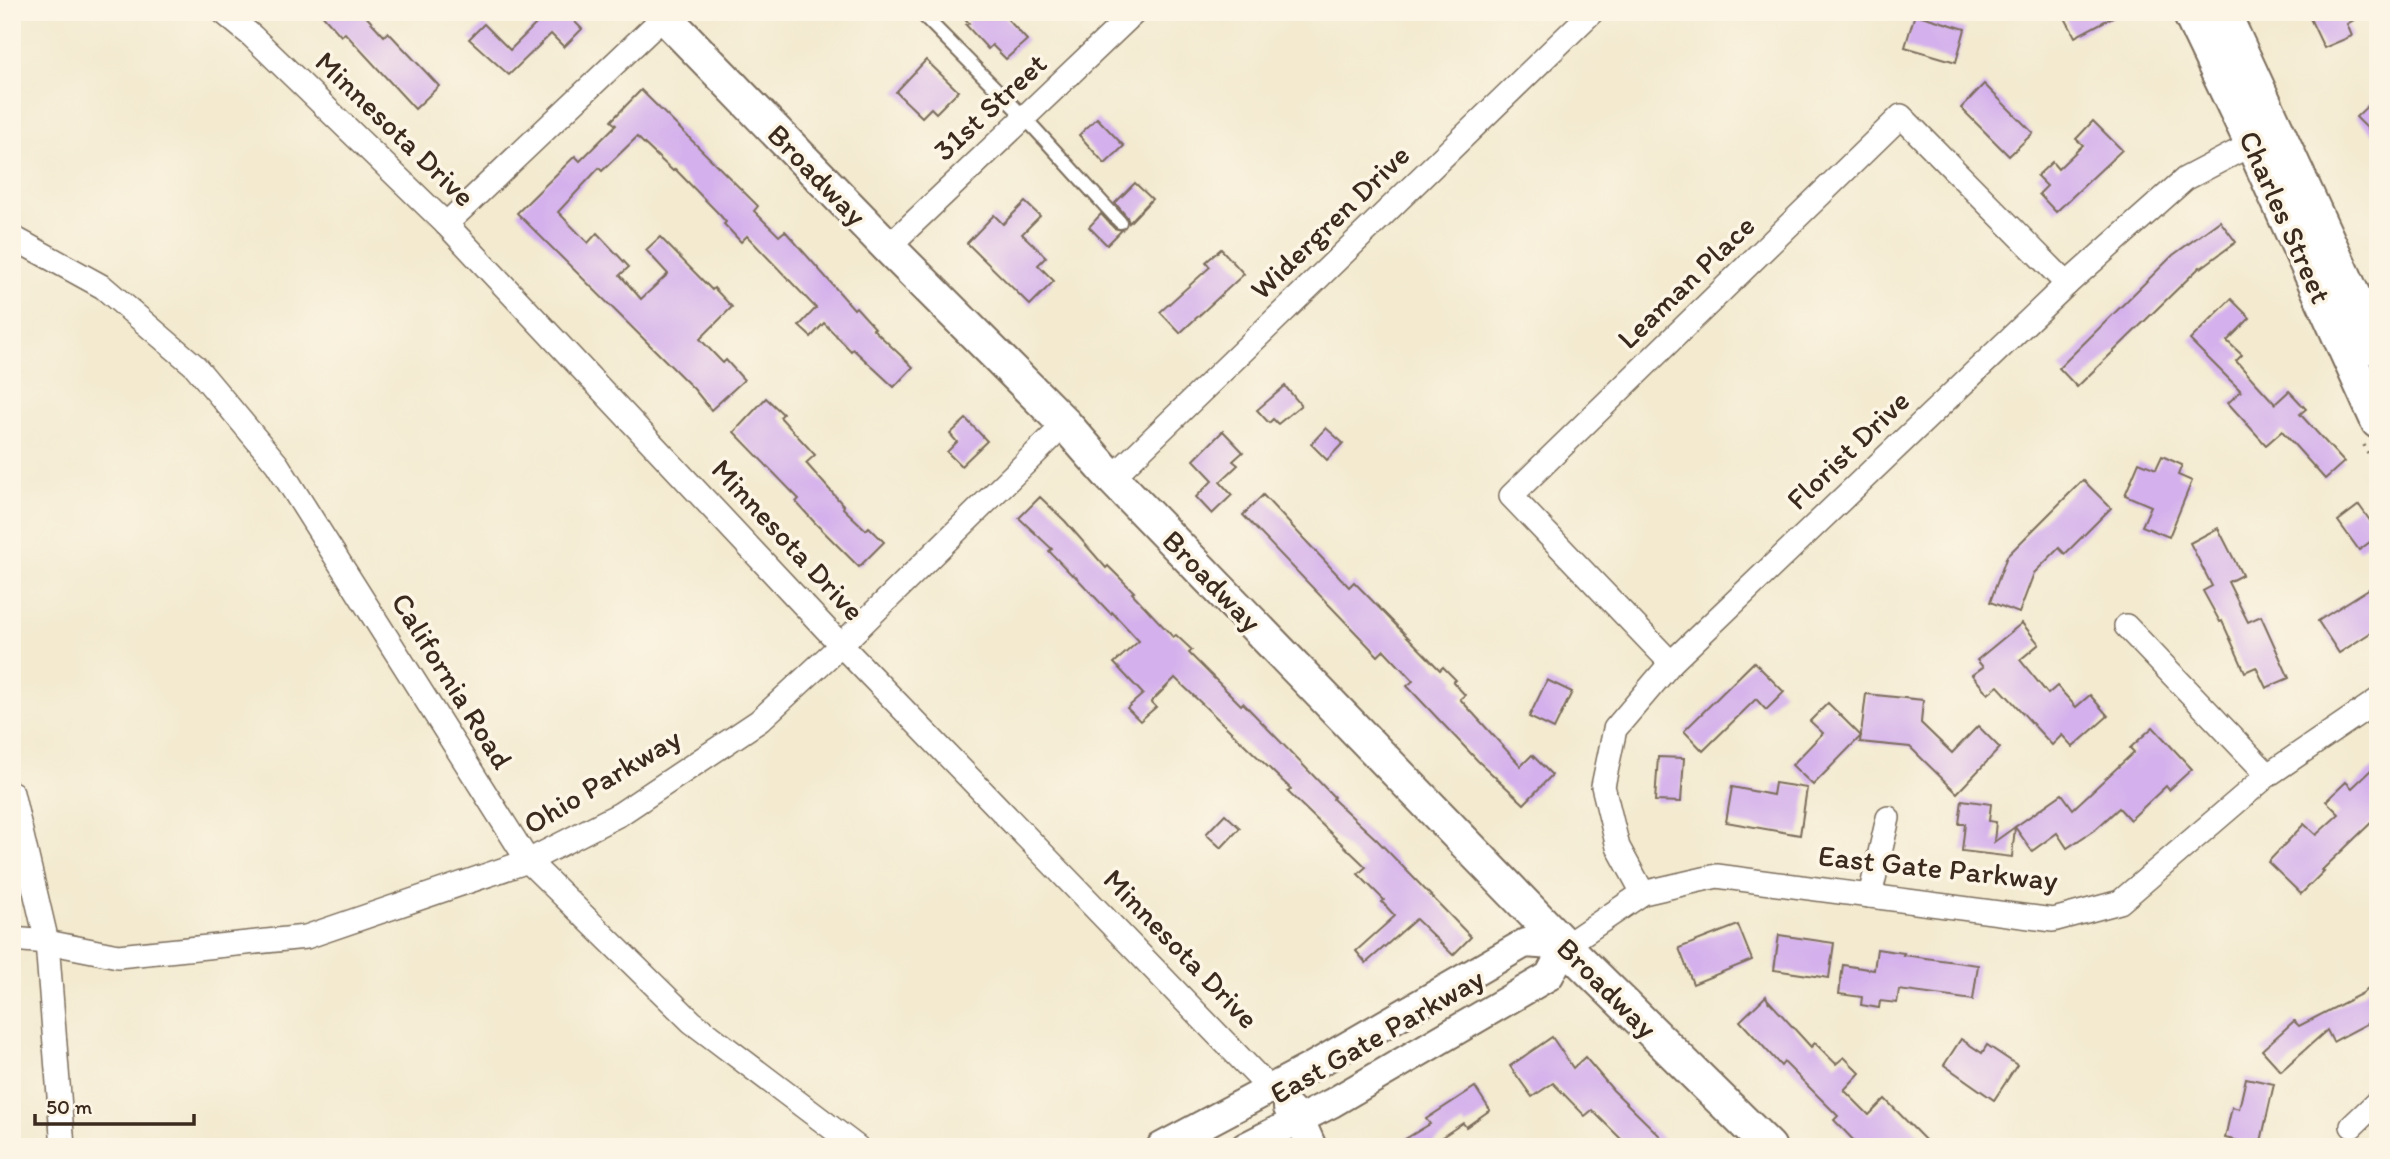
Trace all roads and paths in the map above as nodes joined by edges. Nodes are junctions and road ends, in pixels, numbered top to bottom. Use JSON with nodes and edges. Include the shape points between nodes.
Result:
{"nodes":[{"id":1,"x":222,"y":12,"type":"edge"},
{"id":2,"x":920,"y":12,"type":"edge"},
{"id":3,"x":1135,"y":12,"type":"edge"},
{"id":4,"x":1592,"y":12,"type":"edge"},
{"id":5,"x":2189,"y":12,"type":"edge"},
{"id":6,"x":2223,"y":12,"type":"edge"},
{"id":7,"x":664,"y":14,"type":"edge"},
{"id":8,"x":1025,"y":118,"type":"junction"},
{"id":9,"x":2264,"y":137,"type":"junction"},
{"id":10,"x":1120,"y":222,"type":"dead end"},
{"id":11,"x":446,"y":225,"type":"junction"},
{"id":12,"x":12,"y":237,"type":"edge"},
{"id":13,"x":888,"y":247,"type":"junction"},
{"id":14,"x":2067,"y":284,"type":"junction"},
{"id":15,"x":2378,"y":349,"type":"edge"},
{"id":16,"x":2378,"y":422,"type":"edge"},
{"id":17,"x":1065,"y":424,"type":"junction"},
{"id":18,"x":1112,"y":478,"type":"junction"},
{"id":19,"x":2126,"y":626,"type":"dead end"},
{"id":20,"x":841,"y":645,"type":"junction"},
{"id":21,"x":1671,"y":663,"type":"junction"},
{"id":22,"x":2378,"y":700,"type":"edge"},
{"id":23,"x":2268,"y":775,"type":"junction"},
{"id":24,"x":12,"y":793,"type":"edge"},
{"id":25,"x":1888,"y":818,"type":"dead end"},
{"id":26,"x":528,"y":861,"type":"junction"},
{"id":27,"x":1643,"y":893,"type":"junction"},
{"id":28,"x":1871,"y":896,"type":"junction"},
{"id":29,"x":12,"y":939,"type":"edge"},
{"id":30,"x":47,"y":942,"type":"junction"},
{"id":31,"x":1564,"y":946,"type":"junction"},
{"id":32,"x":1270,"y":1089,"type":"junction"},
{"id":33,"x":2378,"y":1101,"type":"edge"},
{"id":34,"x":1300,"y":1120,"type":"junction"},
{"id":35,"x":2352,"y":1126,"type":"dead end"},
{"id":36,"x":63,"y":1147,"type":"edge"},
{"id":37,"x":857,"y":1147,"type":"edge"},
{"id":38,"x":1161,"y":1147,"type":"edge"},
{"id":39,"x":1245,"y":1147,"type":"edge"},
{"id":40,"x":1312,"y":1147,"type":"edge"},
{"id":41,"x":1769,"y":1147,"type":"edge"}],
"edges":[{"from":1,"to":11,"type":"street","name":"Minnesota Drive"},
{"from":2,"to":8,"type":"lane"},
{"from":3,"to":8,"type":"street","name":"31st Street"},
{"from":4,"to":18,"type":"street","name":"Widergren Drive"},
{"from":5,"to":9,"type":"main road","name":"Charles Street"},
{"from":6,"to":9,"type":"main road","name":"Charles Street"},
{"from":7,"to":11,"type":"street"},
{"from":7,"to":13,"type":"main road","name":"Broadway"},
{"from":8,"to":10,"type":"lane"},
{"from":8,"to":13,"type":"street","name":"31st Street"},
{"from":9,"to":14,"type":"street","name":"Florist Drive","via":[[2186,179]]},
{"from":9,"to":15,"type":"main road","name":"Charles Street"},
{"from":9,"to":16,"type":"main road","name":"Charles Street"},
{"from":11,"to":20,"type":"street","name":"Minnesota Drive"},
{"from":12,"to":26,"type":"street","name":"California Road","via":[[103,286],[195,366],[269,454]]},
{"from":13,"to":17,"type":"main road","name":"Broadway"},
{"from":14,"to":21,"type":"street","name":"Florist Drive"},
{"from":14,"to":21,"type":"street","name":"Leaman Place","via":[[1902,116],[1511,496]]},
{"from":17,"to":18,"type":"main road","name":"Broadway"},
{"from":17,"to":20,"type":"street","name":"Ohio Parkway"},
{"from":18,"to":31,"type":"main road","name":"Broadway"},
{"from":19,"to":23,"type":"street"},
{"from":20,"to":26,"type":"street","name":"Ohio Parkway","via":[[759,721],[620,814]]},
{"from":20,"to":32,"type":"street","name":"Minnesota Drive"},
{"from":21,"to":27,"type":"street","name":"Florist Drive","via":[[1615,729],[1603,786],[1618,847]]},
{"from":22,"to":23,"type":"street","name":"East Gate Parkway"},
{"from":23,"to":28,"type":"street","name":"East Gate Parkway","via":[[2120,902],[2053,920]]},
{"from":24,"to":30,"type":"street"},
{"from":25,"to":28,"type":"street"},
{"from":26,"to":30,"type":"street","name":"Ohio Parkway","via":[[306,937],[118,956]]},
{"from":26,"to":37,"type":"street","name":"California Road","via":[[692,1022]]},
{"from":27,"to":28,"type":"street","name":"East Gate Parkway","via":[[1717,876]]},
{"from":27,"to":31,"type":"street","name":"East Gate Parkway"},
{"from":29,"to":30,"type":"street","name":"Ohio Parkway"},
{"from":30,"to":36,"type":"street"},
{"from":31,"to":32,"type":"street","name":"East Gate Parkway","via":[[1525,943]]},
{"from":31,"to":34,"type":"street","name":"East Gate Parkway","via":[[1549,976]]},
{"from":31,"to":41,"type":"main road","name":"Broadway"},
{"from":32,"to":34,"type":"street","name":"Minnesota Drive"},
{"from":32,"to":38,"type":"street","name":"East Gate Parkway"},
{"from":33,"to":35,"type":"street"},
{"from":34,"to":39,"type":"street","name":"East Gate Parkway"},
{"from":34,"to":40,"type":"street"}]}
